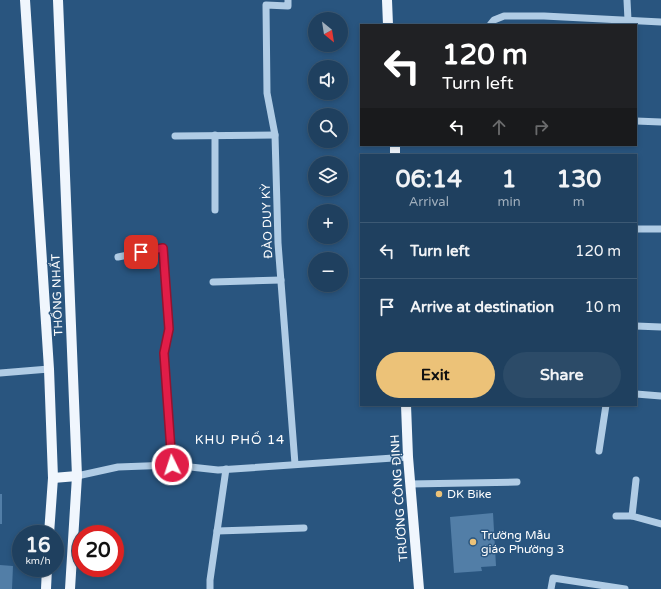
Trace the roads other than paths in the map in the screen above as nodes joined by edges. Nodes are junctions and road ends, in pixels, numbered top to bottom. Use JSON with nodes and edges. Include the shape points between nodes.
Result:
{"nodes":[{"id":1,"x":25,"y":0,"type":"edge"},
{"id":2,"x":58,"y":0,"type":"edge"},
{"id":3,"x":288,"y":0,"type":"edge"},
{"id":4,"x":386,"y":0,"type":"edge"},
{"id":5,"x":627,"y":0,"type":"edge"},
{"id":6,"x":628,"y":20,"type":"junction"},
{"id":7,"x":661,"y":22,"type":"edge"},
{"id":8,"x":388,"y":24,"type":"edge"},
{"id":9,"x":491,"y":24,"type":"edge"},
{"id":10,"x":637,"y":121,"type":"edge"},
{"id":11,"x":661,"y":122,"type":"edge"},
{"id":12,"x":215,"y":135,"type":"junction"},
{"id":13,"x":275,"y":135,"type":"junction"},
{"id":14,"x":175,"y":136,"type":"dead end"},
{"id":15,"x":215,"y":210,"type":"dead end"},
{"id":16,"x":637,"y":229,"type":"edge"},
{"id":17,"x":661,"y":230,"type":"edge"},
{"id":18,"x":118,"y":257,"type":"dead end"},
{"id":19,"x":281,"y":280,"type":"junction"},
{"id":20,"x":213,"y":282,"type":"dead end"},
{"id":21,"x":637,"y":326,"type":"edge"},
{"id":22,"x":661,"y":327,"type":"edge"},
{"id":23,"x":49,"y":370,"type":"junction"},
{"id":24,"x":0,"y":373,"type":"edge"},
{"id":25,"x":637,"y":394,"type":"edge"},
{"id":26,"x":661,"y":396,"type":"edge"},
{"id":27,"x":406,"y":406,"type":"edge"},
{"id":28,"x":606,"y":406,"type":"edge"},
{"id":29,"x":599,"y":451,"type":"dead end"},
{"id":30,"x":408,"y":457,"type":"junction"},
{"id":31,"x":295,"y":464,"type":"junction"},
{"id":32,"x":172,"y":465,"type":"junction"},
{"id":33,"x":226,"y":469,"type":"junction"},
{"id":34,"x":77,"y":476,"type":"junction"},
{"id":35,"x":53,"y":478,"type":"junction"},
{"id":36,"x":636,"y":480,"type":"dead end"},
{"id":37,"x":517,"y":482,"type":"dead end"},
{"id":38,"x":410,"y":484,"type":"junction"},
{"id":39,"x":616,"y":516,"type":"dead end"},
{"id":40,"x":632,"y":516,"type":"junction"},
{"id":41,"x":661,"y":524,"type":"edge"},
{"id":42,"x":50,"y":525,"type":"edge"},
{"id":43,"x":304,"y":528,"type":"dead end"},
{"id":44,"x":217,"y":530,"type":"junction"},
{"id":45,"x":47,"y":577,"type":"edge"},
{"id":46,"x":46,"y":589,"type":"edge"},
{"id":47,"x":70,"y":589,"type":"edge"},
{"id":48,"x":210,"y":589,"type":"edge"},
{"id":49,"x":419,"y":589,"type":"edge"},
{"id":50,"x":551,"y":589,"type":"edge"},
{"id":51,"x":625,"y":589,"type":"edge"}],
"edges":[{"from":1,"to":23,"type":"main road","name":"THỐNG NHẤT"},
{"from":2,"to":34,"type":"main road","name":"THỐNG NHẤT"},
{"from":3,"to":13,"type":"street","name":"ĐÀO DUY KỲ","via":[[288,6],[266,5],[267,92]]},
{"from":4,"to":8,"type":"main road"},
{"from":5,"to":6,"type":"street"},
{"from":6,"to":7,"type":"street"},
{"from":6,"to":9,"type":"street","via":[[504,16]]},
{"from":10,"to":11,"type":"street"},
{"from":12,"to":13,"type":"street"},
{"from":12,"to":14,"type":"street"},
{"from":12,"to":15,"type":"street"},
{"from":13,"to":19,"type":"street","name":"ĐÀO DUY KỲ"},
{"from":16,"to":17,"type":"street"},
{"from":18,"to":32,"type":"street","via":[[163,248],[169,329],[164,353]]},
{"from":19,"to":20,"type":"street"},
{"from":19,"to":31,"type":"street","name":"ĐÀO DUY KỲ"},
{"from":21,"to":22,"type":"street"},
{"from":23,"to":24,"type":"street"},
{"from":23,"to":35,"type":"main road","name":"THỐNG NHẤT"},
{"from":25,"to":26,"type":"street"},
{"from":27,"to":30,"type":"main road","name":"TRƯƠNG CÔNG ĐỊNH"},
{"from":28,"to":29,"type":"street"},
{"from":30,"to":31,"type":"street"},
{"from":30,"to":38,"type":"main road","name":"TRƯƠNG CÔNG ĐỊNH"},
{"from":31,"to":33,"type":"street"},
{"from":32,"to":33,"type":"street"},
{"from":32,"to":34,"type":"street","via":[[118,467]]},
{"from":33,"to":44,"type":"street"},
{"from":34,"to":35,"type":"main road"},
{"from":34,"to":47,"type":"main road","name":"THỐNG NHẤT"},
{"from":35,"to":42,"type":"main road","name":"THỐNG NHẤT"},
{"from":36,"to":40,"type":"street"},
{"from":37,"to":38,"type":"street"},
{"from":38,"to":49,"type":"main road","name":"TRƯƠNG CÔNG ĐỊNH"},
{"from":39,"to":40,"type":"street"},
{"from":40,"to":41,"type":"street"},
{"from":43,"to":44,"type":"street"},
{"from":44,"to":48,"type":"street"},
{"from":45,"to":46,"type":"main road"},
{"from":50,"to":51,"type":"street","via":[[553,578]]}]}
